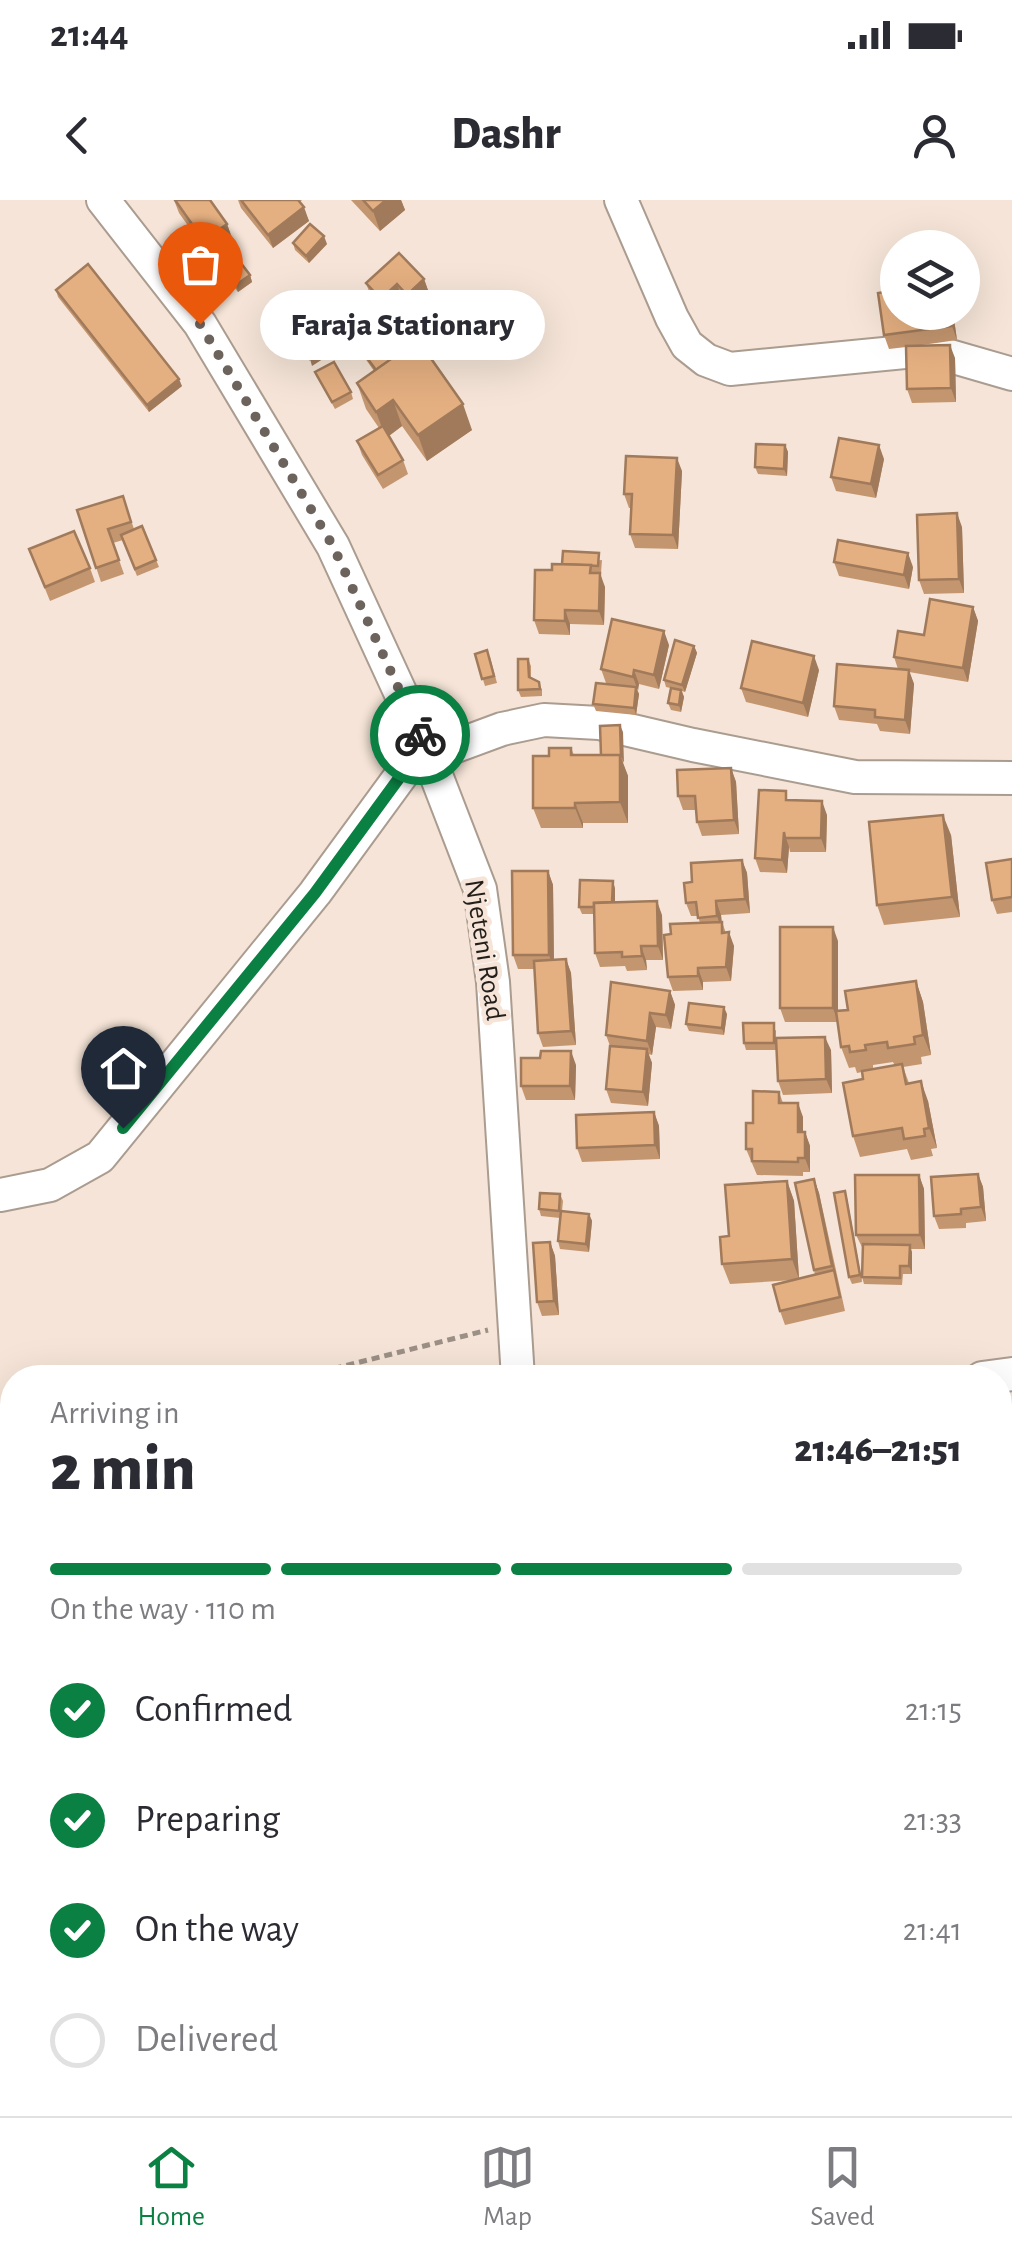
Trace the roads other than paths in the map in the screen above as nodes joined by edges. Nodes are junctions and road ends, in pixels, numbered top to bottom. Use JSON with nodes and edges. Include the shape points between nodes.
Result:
{"nodes":[{"id":1,"x":103,"y":200,"type":"edge"},
{"id":2,"x":621,"y":200,"type":"edge"},
{"id":3,"x":1012,"y":374,"type":"edge"},
{"id":4,"x":426,"y":750,"type":"junction"},
{"id":5,"x":1012,"y":778,"type":"edge"},
{"id":6,"x":0,"y":1195,"type":"edge"},
{"id":7,"x":517,"y":1365,"type":"edge"}],
"edges":[{"from":1,"to":4,"type":"street","name":"Njeteni Road","via":[[200,324],[333,546]]},
{"from":2,"to":3,"type":"street","via":[[672,318],[687,345],[706,360],[730,369],[914,351]]},
{"from":4,"to":5,"type":"street","via":[[544,720],[599,723],[856,777]]},
{"from":4,"to":6,"type":"street","via":[[100,1156],[50,1186]]},
{"from":4,"to":7,"type":"street","name":"Njeteni Road","via":[[480,889],[493,982]]}]}
